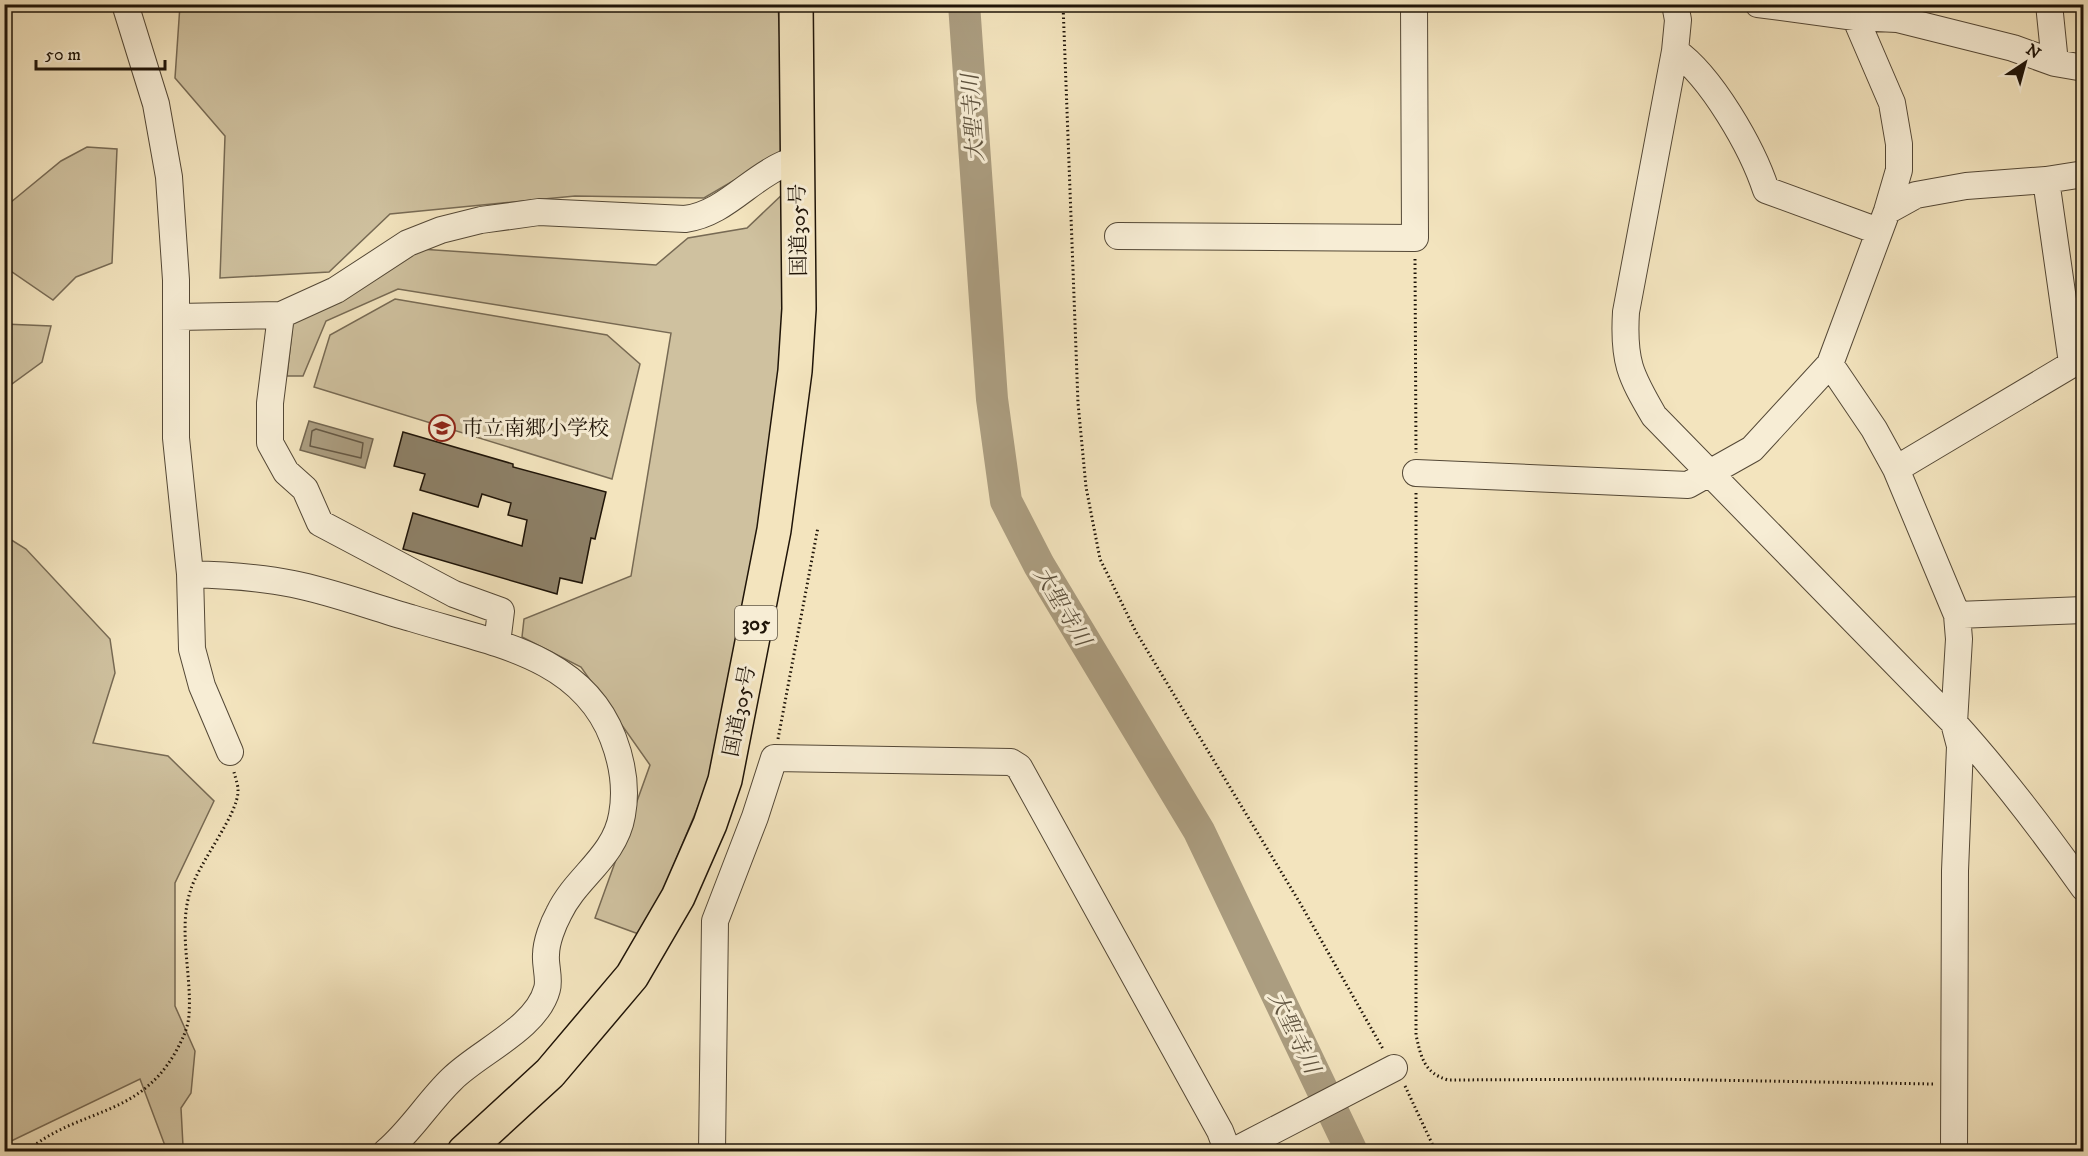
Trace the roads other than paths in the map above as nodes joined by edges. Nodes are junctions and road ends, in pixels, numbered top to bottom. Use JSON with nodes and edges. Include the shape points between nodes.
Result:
{"nodes":[{"id":1,"x":125,"y":4,"type":"edge"},
{"id":2,"x":796,"y":4,"type":"edge"},
{"id":3,"x":1414,"y":4,"type":"edge"},
{"id":4,"x":1675,"y":4,"type":"edge"},
{"id":5,"x":1758,"y":4,"type":"edge"},
{"id":6,"x":2049,"y":4,"type":"edge"},
{"id":7,"x":1854,"y":11,"type":"edge"},
{"id":8,"x":1675,"y":51,"type":"junction"},
{"id":9,"x":2055,"y":63,"type":"junction"},
{"id":10,"x":2084,"y":68,"type":"edge"},
{"id":11,"x":798,"y":170,"type":"junction"},
{"id":12,"x":2084,"y":174,"type":"edge"},
{"id":13,"x":2046,"y":180,"type":"junction"},
{"id":14,"x":1882,"y":221,"type":"junction"},
{"id":15,"x":1118,"y":236,"type":"dead end"},
{"id":16,"x":281,"y":315,"type":"junction"},
{"id":17,"x":177,"y":317,"type":"junction"},
{"id":18,"x":2078,"y":360,"type":"edge"},
{"id":19,"x":1830,"y":364,"type":"junction"},
{"id":20,"x":1896,"y":469,"type":"junction"},
{"id":21,"x":1416,"y":473,"type":"road end"},
{"id":22,"x":1708,"y":474,"type":"junction"},
{"id":23,"x":190,"y":574,"type":"junction"},
{"id":24,"x":2084,"y":610,"type":"edge"},
{"id":25,"x":1957,"y":615,"type":"junction"},
{"id":26,"x":497,"y":643,"type":"junction"},
{"id":27,"x":1954,"y":723,"type":"junction"},
{"id":28,"x":230,"y":752,"type":"road end"},
{"id":29,"x":2084,"y":888,"type":"edge"},
{"id":30,"x":1394,"y":1068,"type":"road end"},
{"id":31,"x":1236,"y":1149,"type":"edge"},
{"id":32,"x":386,"y":1152,"type":"edge"},
{"id":33,"x":465,"y":1152,"type":"edge"},
{"id":34,"x":712,"y":1152,"type":"edge"},
{"id":35,"x":1954,"y":1152,"type":"edge"}],
"edges":[{"from":1,"to":17,"type":"street","via":[[156,104],[169,177]]},
{"from":2,"to":11,"type":"highway","name":"国道305号","number":"305"},
{"from":3,"to":15,"type":"street","via":[[1415,238]]},
{"from":4,"to":8,"type":"street"},
{"from":5,"to":7,"type":"street"},
{"from":6,"to":9,"type":"street"},
{"from":7,"to":9,"type":"street","via":[[2013,48]]},
{"from":7,"to":14,"type":"street","via":[[1892,104],[1899,144],[1899,170]]},
{"from":8,"to":14,"type":"street","via":[[1691,62],[1714,91],[1760,172],[1766,190]]},
{"from":8,"to":22,"type":"street","via":[[1626,312],[1624,346],[1631,377],[1654,416]]},
{"from":9,"to":10,"type":"street"},
{"from":11,"to":16,"type":"street","via":[[784,164],[771,170],[700,217],[539,212],[441,230],[408,243],[336,290]]},
{"from":11,"to":33,"type":"highway","name":"国道305号","number":"305","via":[[799,309],[789,429],[735,737],[710,824],[678,897],[632,976],[550,1073]]},
{"from":12,"to":13,"type":"street"},
{"from":13,"to":14,"type":"street","via":[[1966,186],[1916,195]]},
{"from":13,"to":18,"type":"street"},
{"from":14,"to":19,"type":"street"},
{"from":16,"to":17,"type":"street"},
{"from":16,"to":26,"type":"street","via":[[270,403],[270,443],[286,472],[305,489],[320,523],[454,594],[501,611]]},
{"from":17,"to":23,"type":"street","via":[[176,438]]},
{"from":18,"to":20,"type":"street"},
{"from":19,"to":20,"type":"street"},
{"from":19,"to":22,"type":"street","via":[[1752,449]]},
{"from":20,"to":25,"type":"street"},
{"from":21,"to":22,"type":"street","via":[[1688,485]]},
{"from":22,"to":27,"type":"street"},
{"from":23,"to":26,"type":"street","via":[[293,584]]},
{"from":23,"to":28,"type":"street","via":[[192,649],[202,686]]},
{"from":24,"to":25,"type":"street"},
{"from":25,"to":27,"type":"street"},
{"from":26,"to":32,"type":"street","via":[[542,660],[591,699],[609,728],[623,764],[622,816],[616,837],[601,861],[570,895],[556,918],[546,952],[547,988],[533,1013],[452,1079],[405,1136]]},
{"from":27,"to":29,"type":"street","via":[[2038,824]]},
{"from":27,"to":35,"type":"street","via":[[1960,746],[1955,871]]},
{"from":30,"to":31,"type":"street"},
{"from":31,"to":34,"type":"street","via":[[1220,1131],[1019,767],[1011,762],[774,758],[715,921]]}]}
